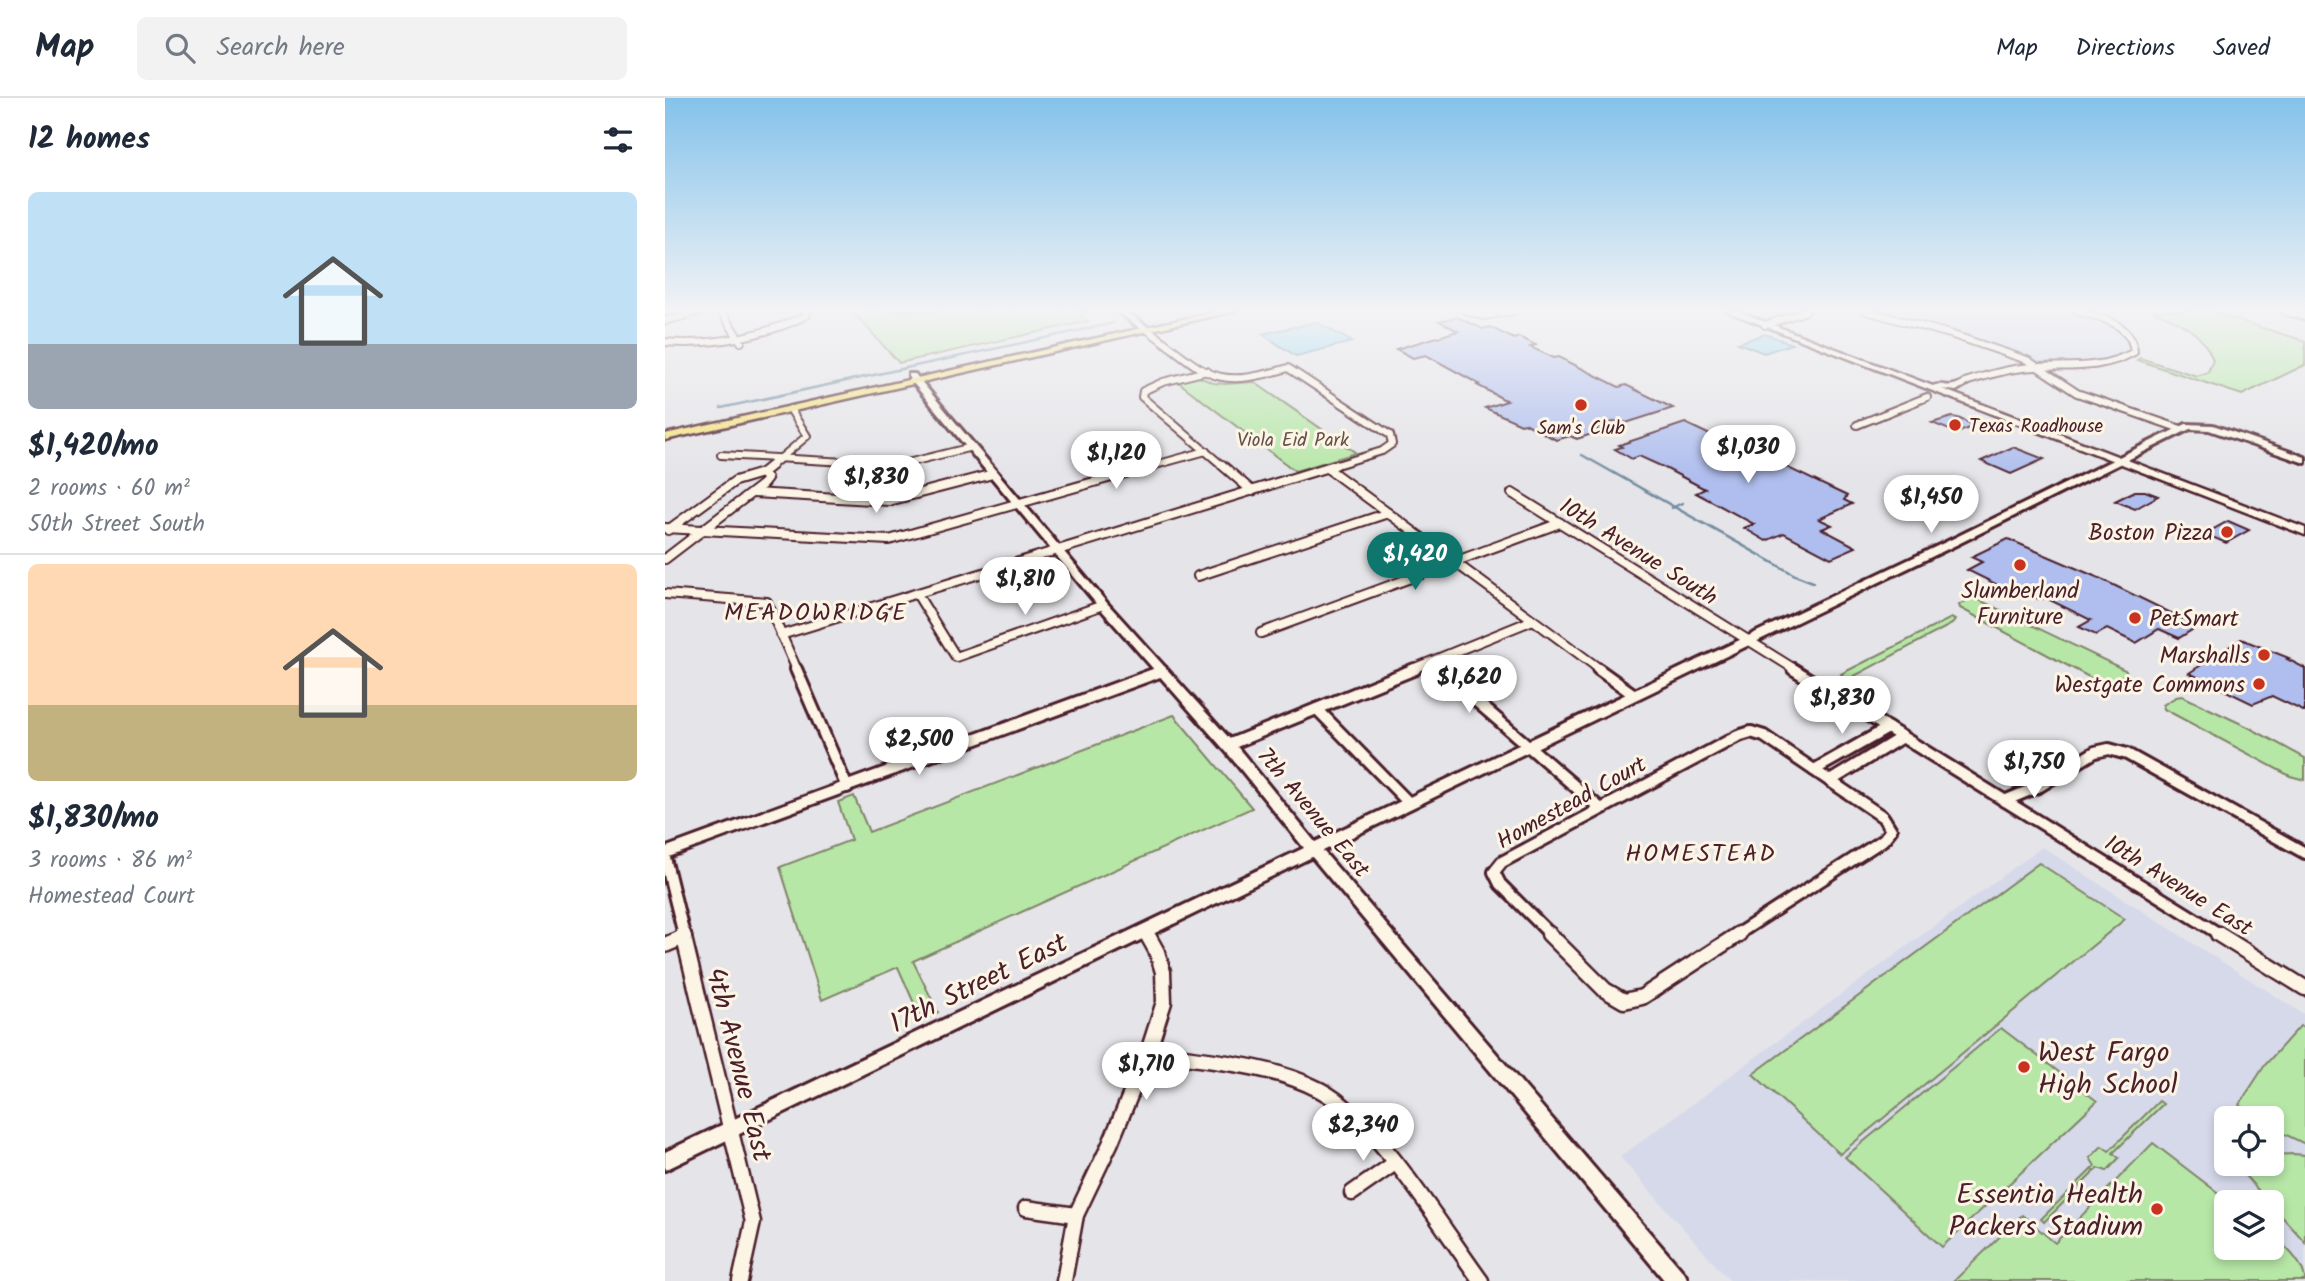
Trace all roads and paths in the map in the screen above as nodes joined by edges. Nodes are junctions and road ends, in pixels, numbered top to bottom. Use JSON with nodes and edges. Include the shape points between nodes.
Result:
{"nodes":[{"id":1,"x":968,"y":366,"type":"edge"},
{"id":2,"x":1200,"y":366,"type":"edge"},
{"id":3,"x":1873,"y":366,"type":"edge"},
{"id":4,"x":1874,"y":366,"type":"edge"},
{"id":5,"x":1894,"y":366,"type":"edge"},
{"id":6,"x":2052,"y":366,"type":"edge"},
{"id":7,"x":2039,"y":367,"type":"junction"},
{"id":8,"x":1207,"y":371,"type":"junction"},
{"id":9,"x":914,"y":378,"type":"junction"},
{"id":10,"x":1959,"y":386,"type":"junction"},
{"id":11,"x":1932,"y":394,"type":"junction"},
{"id":12,"x":790,"y":409,"type":"junction"},
{"id":13,"x":2028,"y":417,"type":"junction"},
{"id":14,"x":1857,"y":425,"type":"dead end"},
{"id":15,"x":2181,"y":429,"type":"junction"},
{"id":16,"x":665,"y":431,"type":"edge"},
{"id":17,"x":665,"y":437,"type":"edge"},
{"id":18,"x":972,"y":447,"type":"junction"},
{"id":19,"x":1206,"y":451,"type":"junction"},
{"id":20,"x":721,"y":455,"type":"dead end"},
{"id":21,"x":2129,"y":456,"type":"junction"},
{"id":22,"x":782,"y":458,"type":"junction"},
{"id":23,"x":2305,"y":460,"type":"edge"},
{"id":24,"x":2117,"y":461,"type":"junction"},
{"id":25,"x":1327,"y":468,"type":"junction"},
{"id":26,"x":762,"y":473,"type":"junction"},
{"id":27,"x":993,"y":474,"type":"junction"},
{"id":28,"x":1252,"y":491,"type":"junction"},
{"id":29,"x":753,"y":492,"type":"junction"},
{"id":30,"x":1512,"y":493,"type":"dead end"},
{"id":31,"x":1018,"y":504,"type":"junction"},
{"id":32,"x":1388,"y":513,"type":"junction"},
{"id":33,"x":1560,"y":523,"type":"junction"},
{"id":34,"x":2305,"y":523,"type":"edge"},
{"id":35,"x":667,"y":529,"type":"edge"},
{"id":36,"x":703,"y":530,"type":"junction"},
{"id":37,"x":2305,"y":532,"type":"edge"},
{"id":38,"x":1057,"y":550,"type":"junction"},
{"id":39,"x":665,"y":559,"type":"edge"},
{"id":40,"x":1455,"y":562,"type":"junction"},
{"id":41,"x":1198,"y":576,"type":"dead end"},
{"id":42,"x":665,"y":594,"type":"edge"},
{"id":43,"x":917,"y":594,"type":"junction"},
{"id":44,"x":1103,"y":605,"type":"junction"},
{"id":45,"x":1533,"y":620,"type":"junction"},
{"id":46,"x":1261,"y":633,"type":"dead end"},
{"id":47,"x":781,"y":635,"type":"junction"},
{"id":48,"x":1745,"y":640,"type":"junction"},
{"id":49,"x":1431,"y":662,"type":"junction"},
{"id":50,"x":1162,"y":671,"type":"junction"},
{"id":51,"x":1633,"y":694,"type":"junction"},
{"id":52,"x":1317,"y":709,"type":"junction"},
{"id":53,"x":1888,"y":728,"type":"junction"},
{"id":54,"x":1902,"y":737,"type":"junction"},
{"id":55,"x":1229,"y":745,"type":"junction"},
{"id":56,"x":1526,"y":745,"type":"junction"},
{"id":57,"x":1814,"y":770,"type":"junction"},
{"id":58,"x":1830,"y":781,"type":"junction"},
{"id":59,"x":847,"y":787,"type":"junction"},
{"id":60,"x":2004,"y":801,"type":"junction"},
{"id":61,"x":1409,"y":803,"type":"junction"},
{"id":62,"x":1600,"y":808,"type":"junction"},
{"id":63,"x":1312,"y":848,"type":"junction"},
{"id":64,"x":2305,"y":853,"type":"edge"},
{"id":65,"x":665,"y":856,"type":"edge"},
{"id":66,"x":1145,"y":931,"type":"junction"},
{"id":67,"x":684,"y":937,"type":"junction"},
{"id":68,"x":665,"y":945,"type":"edge"},
{"id":69,"x":2305,"y":988,"type":"edge"},
{"id":70,"x":1148,"y":1052,"type":"junction"},
{"id":71,"x":730,"y":1130,"type":"junction"},
{"id":72,"x":665,"y":1161,"type":"edge"},
{"id":73,"x":1395,"y":1163,"type":"junction"},
{"id":74,"x":1352,"y":1193,"type":"dead end"},
{"id":75,"x":1026,"y":1208,"type":"dead end"},
{"id":76,"x":1076,"y":1215,"type":"junction"},
{"id":77,"x":740,"y":1281,"type":"edge"},
{"id":78,"x":1065,"y":1281,"type":"edge"},
{"id":79,"x":1481,"y":1281,"type":"edge"},
{"id":80,"x":1678,"y":1281,"type":"edge"}],
"edges":[{"from":1,"to":9,"type":"main road"},
{"from":2,"to":8,"type":"street"},
{"from":3,"to":11,"type":"main road"},
{"from":4,"to":10,"type":"main road","via":[[1933,385]]},
{"from":5,"to":10,"type":"main road"},
{"from":6,"to":7,"type":"street"},
{"from":7,"to":10,"type":"street","via":[[1998,372]]},
{"from":7,"to":15,"type":"street","via":[[2077,393]]},
{"from":8,"to":19,"type":"street","via":[[1152,385],[1142,394]]},
{"from":8,"to":25,"type":"street","via":[[1222,379],[1242,379],[1288,368],[1390,435],[1392,444],[1382,451]]},
{"from":9,"to":12,"type":"main road"},
{"from":9,"to":16,"type":"main road"},
{"from":9,"to":18,"type":"street","name":"7th Avenue East"},
{"from":10,"to":13,"type":"main road"},
{"from":11,"to":13,"type":"main road","via":[[1954,394]]},
{"from":11,"to":14,"type":"street"},
{"from":11,"to":24,"type":"main road","via":[[1957,399]]},
{"from":12,"to":17,"type":"main road"},
{"from":12,"to":22,"type":"street","via":[[807,436]]},
{"from":13,"to":21,"type":"main road"},
{"from":15,"to":21,"type":"street"},
{"from":15,"to":23,"type":"street","via":[[2200,425]]},
{"from":18,"to":22,"type":"street","via":[[899,466]]},
{"from":18,"to":27,"type":"street","name":"7th Avenue East"},
{"from":19,"to":28,"type":"street"},
{"from":19,"to":31,"type":"street"},
{"from":20,"to":22,"type":"street"},
{"from":21,"to":24,"type":"street"},
{"from":21,"to":34,"type":"main road"},
{"from":22,"to":26,"type":"street"},
{"from":24,"to":37,"type":"main road"},
{"from":24,"to":48,"type":"street"},
{"from":25,"to":28,"type":"street"},
{"from":25,"to":32,"type":"street"},
{"from":26,"to":29,"type":"street","via":[[767,479]]},
{"from":26,"to":35,"type":"street","via":[[735,481]]},
{"from":27,"to":29,"type":"street","via":[[889,501]]},
{"from":27,"to":31,"type":"street","name":"7th Avenue East"},
{"from":28,"to":38,"type":"street"},
{"from":29,"to":36,"type":"street"},
{"from":30,"to":33,"type":"street","name":"10th Avenue South"},
{"from":31,"to":36,"type":"street","via":[[889,540]]},
{"from":31,"to":38,"type":"street","name":"7th Avenue East"},
{"from":32,"to":40,"type":"street"},
{"from":32,"to":41,"type":"street"},
{"from":33,"to":40,"type":"street"},
{"from":33,"to":48,"type":"street","name":"10th Avenue South"},
{"from":35,"to":36,"type":"street"},
{"from":36,"to":39,"type":"street"},
{"from":38,"to":43,"type":"street"},
{"from":38,"to":44,"type":"street","name":"7th Avenue East"},
{"from":40,"to":45,"type":"street"},
{"from":40,"to":46,"type":"street"},
{"from":42,"to":47,"type":"street","via":[[767,603]]},
{"from":43,"to":44,"type":"street","via":[[956,657]]},
{"from":43,"to":47,"type":"street"},
{"from":44,"to":50,"type":"street","name":"7th Avenue East"},
{"from":45,"to":49,"type":"street"},
{"from":45,"to":51,"type":"street"},
{"from":47,"to":59,"type":"street"},
{"from":48,"to":51,"type":"street","name":"17th Street East"},
{"from":48,"to":53,"type":"street","name":"10th Avenue East"},
{"from":49,"to":52,"type":"street"},
{"from":49,"to":56,"type":"street"},
{"from":50,"to":55,"type":"street","name":"7th Avenue East"},
{"from":50,"to":59,"type":"street"},
{"from":51,"to":56,"type":"street","name":"17th Street East"},
{"from":52,"to":55,"type":"street"},
{"from":52,"to":61,"type":"street"},
{"from":53,"to":54,"type":"street","name":"10th Avenue East"},
{"from":53,"to":57,"type":"street"},
{"from":54,"to":58,"type":"street"},
{"from":54,"to":60,"type":"street","name":"10th Avenue East"},
{"from":55,"to":63,"type":"street","name":"7th Avenue East"},
{"from":56,"to":61,"type":"street","name":"17th Street East"},
{"from":56,"to":62,"type":"street"},
{"from":57,"to":58,"type":"street","name":"Homestead Court"},
{"from":57,"to":62,"type":"street","name":"Homestead Court","via":[[1751,732]]},
{"from":58,"to":62,"type":"street","name":"Homestead Court","via":[[1883,817],[1891,830],[1883,840],[1642,997],[1624,1001],[1605,990],[1500,884],[1494,872],[1501,862]]},
{"from":59,"to":65,"type":"street"},
{"from":60,"to":64,"type":"street","via":[[2041,786],[2095,752],[2114,750]]},
{"from":60,"to":69,"type":"street","name":"10th Avenue East"},
{"from":61,"to":63,"type":"street","name":"17th Street East"},
{"from":63,"to":66,"type":"street","name":"17th Street East"},
{"from":63,"to":80,"type":"street","name":"7th Avenue East"},
{"from":65,"to":67,"type":"street","name":"4th Avenue East"},
{"from":66,"to":70,"type":"street","via":[[1163,972],[1164,1002]]},
{"from":66,"to":71,"type":"street","name":"17th Street East"},
{"from":67,"to":68,"type":"street"},
{"from":67,"to":71,"type":"street","name":"4th Avenue East"},
{"from":70,"to":73,"type":"street","via":[[1277,1073],[1321,1090],[1360,1120]]},
{"from":70,"to":76,"type":"street"},
{"from":71,"to":72,"type":"street","name":"17th Street East"},
{"from":71,"to":77,"type":"street","name":"4th Avenue East","via":[[753,1222]]},
{"from":73,"to":74,"type":"street"},
{"from":73,"to":79,"type":"street"},
{"from":75,"to":76,"type":"street"},
{"from":76,"to":78,"type":"street"}]}
